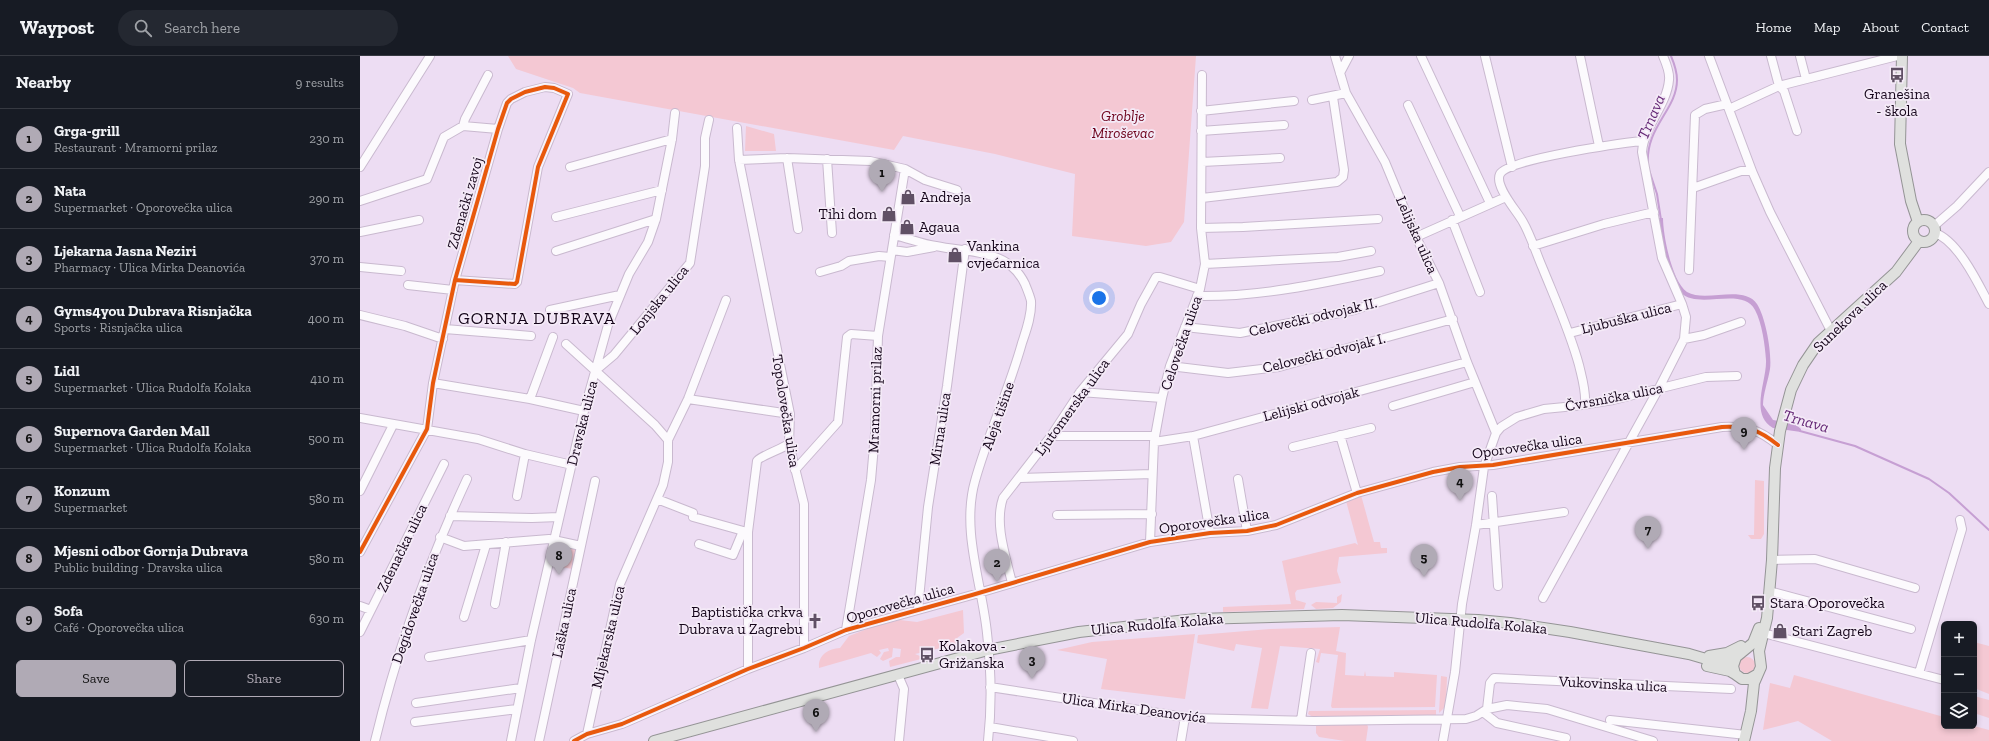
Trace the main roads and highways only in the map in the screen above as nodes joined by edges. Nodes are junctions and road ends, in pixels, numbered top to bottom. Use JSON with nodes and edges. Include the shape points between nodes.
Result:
{"nodes":[{"id":1,"x":1902,"y":56,"type":"edge"},
{"id":2,"x":1918,"y":222,"type":"junction"},
{"id":3,"x":1919,"y":241,"type":"junction"},
{"id":4,"x":1769,"y":593,"type":"junction"},
{"id":5,"x":1760,"y":622,"type":"junction"},
{"id":6,"x":1672,"y":652,"type":"junction"},
{"id":7,"x":1739,"y":654,"type":"junction"},
{"id":8,"x":1694,"y":656,"type":"junction"},
{"id":9,"x":1760,"y":659,"type":"junction"},
{"id":10,"x":1758,"y":674,"type":"junction"},
{"id":11,"x":1739,"y":676,"type":"junction"},
{"id":12,"x":1752,"y":698,"type":"junction"},
{"id":13,"x":1745,"y":738,"type":"edge"},
{"id":14,"x":654,"y":741,"type":"edge"}],
"edges":[{"from":1,"to":2,"type":"main road","via":[[1900,144],[1910,201]]},
{"from":2,"to":3,"type":"main road","via":[[1914,232]]},
{"from":2,"to":3,"type":"main road","via":[[1928,221],[1934,229],[1929,241]]},
{"from":3,"to":4,"type":"main road","name":"Sunekova ulica","via":[[1896,272],[1831,331],[1811,353],[1798,373],[1791,390],[1778,446]]},
{"from":4,"to":5,"type":"main road"},
{"from":4,"to":9,"type":"main road","via":[[1768,612],[1759,648]]},
{"from":5,"to":7,"type":"main road","via":[[1753,643]]},
{"from":5,"to":8,"type":"main road","via":[[1745,643],[1732,652],[1714,656]]},
{"from":6,"to":8,"type":"main road","name":"Ulica Rudolfa Kolaka"},
{"from":6,"to":11,"type":"main road","name":"Ulica Rudolfa Kolaka"},
{"from":6,"to":14,"type":"main road","name":"Ulica Rudolfa Kolaka","via":[[1560,630],[1460,619],[1342,615],[1196,619],[1079,632],[988,650]]},
{"from":7,"to":8,"type":"main road","name":"Ulica Rudolfa Kolaka","via":[[1727,661],[1718,662]]},
{"from":7,"to":9,"type":"main road","via":[[1752,652]]},
{"from":7,"to":11,"type":"main road","via":[[1733,666]]},
{"from":9,"to":10,"type":"main road","via":[[1761,667]]},
{"from":10,"to":11,"type":"main road","via":[[1749,679]]},
{"from":10,"to":12,"type":"main road"},
{"from":11,"to":12,"type":"main road","via":[[1748,685]]},
{"from":12,"to":13,"type":"main road"}]}
